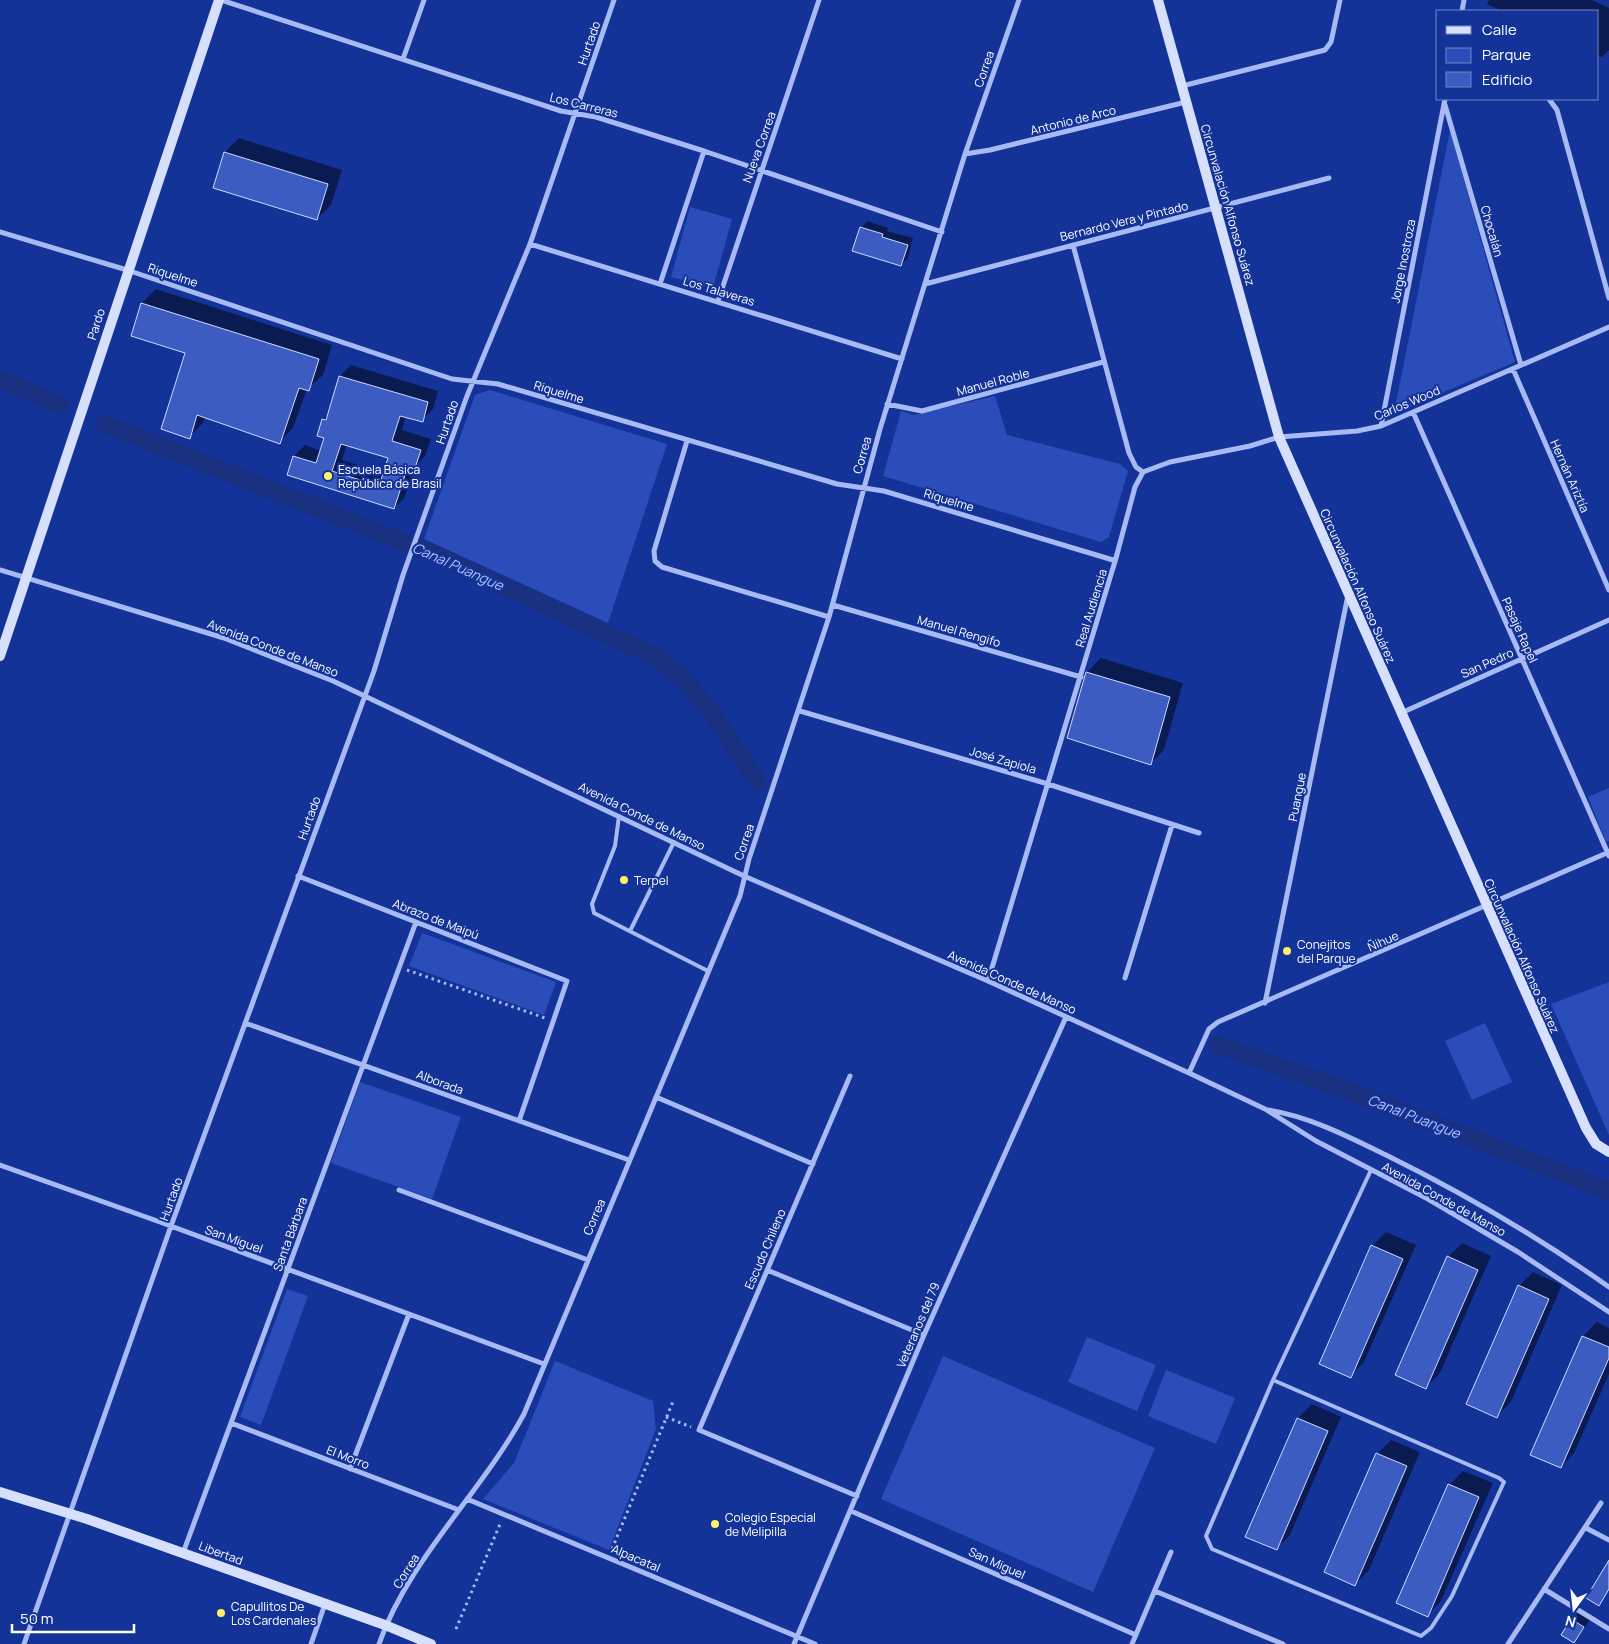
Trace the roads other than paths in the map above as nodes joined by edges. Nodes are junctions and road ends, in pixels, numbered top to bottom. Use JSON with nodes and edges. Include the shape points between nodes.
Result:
{"nodes":[{"id":1,"x":220,"y":0,"type":"edge"},
{"id":2,"x":424,"y":0,"type":"edge"},
{"id":3,"x":614,"y":0,"type":"edge"},
{"id":4,"x":819,"y":0,"type":"edge"},
{"id":5,"x":1019,"y":0,"type":"edge"},
{"id":6,"x":1158,"y":0,"type":"edge"},
{"id":7,"x":1340,"y":0,"type":"edge"},
{"id":8,"x":403,"y":59,"type":"junction"},
{"id":9,"x":1182,"y":86,"type":"junction"},
{"id":10,"x":1445,"y":100,"type":"edge"},
{"id":11,"x":1550,"y":100,"type":"edge"},
{"id":12,"x":1186,"y":102,"type":"junction"},
{"id":13,"x":576,"y":113,"type":"junction"},
{"id":14,"x":704,"y":151,"type":"junction"},
{"id":15,"x":965,"y":154,"type":"junction"},
{"id":16,"x":762,"y":171,"type":"junction"},
{"id":17,"x":1329,"y":178,"type":"dead end"},
{"id":18,"x":1216,"y":208,"type":"junction"},
{"id":19,"x":0,"y":232,"type":"edge"},
{"id":20,"x":942,"y":232,"type":"junction"},
{"id":21,"x":530,"y":244,"type":"junction"},
{"id":22,"x":1073,"y":245,"type":"junction"},
{"id":23,"x":128,"y":270,"type":"junction"},
{"id":24,"x":660,"y":284,"type":"junction"},
{"id":25,"x":925,"y":284,"type":"junction"},
{"id":26,"x":1609,"y":298,"type":"edge"},
{"id":27,"x":718,"y":301,"type":"junction"},
{"id":28,"x":1609,"y":327,"type":"edge"},
{"id":29,"x":902,"y":359,"type":"junction"},
{"id":30,"x":1103,"y":362,"type":"junction"},
{"id":31,"x":1521,"y":366,"type":"junction"},
{"id":32,"x":1512,"y":369,"type":"junction"},
{"id":33,"x":473,"y":380,"type":"junction"},
{"id":34,"x":887,"y":404,"type":"junction"},
{"id":35,"x":1414,"y":412,"type":"junction"},
{"id":36,"x":1381,"y":426,"type":"junction"},
{"id":37,"x":1279,"y":437,"type":"junction"},
{"id":38,"x":687,"y":441,"type":"junction"},
{"id":39,"x":1143,"y":472,"type":"junction"},
{"id":40,"x":863,"y":489,"type":"junction"},
{"id":41,"x":1116,"y":558,"type":"junction"},
{"id":42,"x":0,"y":570,"type":"edge"},
{"id":43,"x":26,"y":577,"type":"junction"},
{"id":44,"x":1609,"y":590,"type":"edge"},
{"id":45,"x":1348,"y":595,"type":"junction"},
{"id":46,"x":833,"y":605,"type":"junction"},
{"id":47,"x":829,"y":617,"type":"junction"},
{"id":48,"x":1609,"y":620,"type":"edge"},
{"id":49,"x":0,"y":656,"type":"edge"},
{"id":50,"x":1522,"y":659,"type":"junction"},
{"id":51,"x":1080,"y":677,"type":"junction"},
{"id":52,"x":365,"y":695,"type":"junction"},
{"id":53,"x":800,"y":710,"type":"junction"},
{"id":54,"x":1400,"y":713,"type":"junction"},
{"id":55,"x":1048,"y":784,"type":"junction"},
{"id":56,"x":619,"y":816,"type":"junction"},
{"id":57,"x":1172,"y":825,"type":"junction"},
{"id":58,"x":1199,"y":833,"type":"dead end"},
{"id":59,"x":674,"y":842,"type":"junction"},
{"id":60,"x":1608,"y":854,"type":"edge"},
{"id":61,"x":298,"y":876,"type":"junction"},
{"id":62,"x":744,"y":876,"type":"junction"},
{"id":63,"x":1486,"y":907,"type":"junction"},
{"id":64,"x":416,"y":922,"type":"junction"},
{"id":65,"x":630,"y":931,"type":"junction"},
{"id":66,"x":708,"y":971,"type":"junction"},
{"id":67,"x":1125,"y":978,"type":"dead end"},
{"id":68,"x":988,"y":981,"type":"junction"},
{"id":69,"x":1265,"y":1003,"type":"junction"},
{"id":70,"x":1066,"y":1017,"type":"junction"},
{"id":71,"x":245,"y":1023,"type":"junction"},
{"id":72,"x":363,"y":1065,"type":"junction"},
{"id":73,"x":1189,"y":1073,"type":"junction"},
{"id":74,"x":850,"y":1076,"type":"dead end"},
{"id":75,"x":656,"y":1097,"type":"junction"},
{"id":76,"x":1265,"y":1109,"type":"junction"},
{"id":77,"x":519,"y":1121,"type":"junction"},
{"id":78,"x":1609,"y":1152,"type":"edge"},
{"id":79,"x":629,"y":1160,"type":"junction"},
{"id":80,"x":813,"y":1164,"type":"junction"},
{"id":81,"x":0,"y":1165,"type":"edge"},
{"id":82,"x":1371,"y":1170,"type":"junction"},
{"id":83,"x":399,"y":1190,"type":"dead end"},
{"id":84,"x":171,"y":1226,"type":"junction"},
{"id":85,"x":588,"y":1260,"type":"junction"},
{"id":86,"x":288,"y":1269,"type":"junction"},
{"id":87,"x":767,"y":1270,"type":"junction"},
{"id":88,"x":1609,"y":1287,"type":"edge"},
{"id":89,"x":1609,"y":1312,"type":"edge"},
{"id":90,"x":409,"y":1314,"type":"junction"},
{"id":91,"x":924,"y":1335,"type":"junction"},
{"id":92,"x":544,"y":1364,"type":"junction"},
{"id":93,"x":1273,"y":1380,"type":"junction"},
{"id":94,"x":231,"y":1423,"type":"junction"},
{"id":95,"x":350,"y":1469,"type":"junction"},
{"id":96,"x":0,"y":1492,"type":"edge"},
{"id":97,"x":857,"y":1496,"type":"junction"},
{"id":98,"x":467,"y":1499,"type":"junction"},
{"id":99,"x":1601,"y":1503,"type":"dead end"},
{"id":100,"x":459,"y":1510,"type":"junction"},
{"id":101,"x":851,"y":1510,"type":"junction"},
{"id":102,"x":70,"y":1514,"type":"junction"},
{"id":103,"x":1586,"y":1528,"type":"junction"},
{"id":104,"x":1609,"y":1540,"type":"edge"},
{"id":105,"x":1171,"y":1552,"type":"dead end"},
{"id":106,"x":183,"y":1553,"type":"junction"},
{"id":107,"x":1544,"y":1589,"type":"junction"},
{"id":108,"x":1155,"y":1591,"type":"junction"},
{"id":109,"x":325,"y":1604,"type":"junction"},
{"id":110,"x":385,"y":1625,"type":"junction"},
{"id":111,"x":1609,"y":1628,"type":"edge"},
{"id":112,"x":1136,"y":1635,"type":"junction"},
{"id":113,"x":797,"y":1636,"type":"junction"},
{"id":114,"x":24,"y":1644,"type":"edge"},
{"id":115,"x":311,"y":1644,"type":"edge"},
{"id":116,"x":379,"y":1644,"type":"edge"},
{"id":117,"x":431,"y":1644,"type":"edge"},
{"id":118,"x":794,"y":1644,"type":"edge"},
{"id":119,"x":815,"y":1644,"type":"edge"},
{"id":120,"x":1132,"y":1644,"type":"edge"},
{"id":121,"x":1283,"y":1644,"type":"edge"},
{"id":122,"x":1508,"y":1644,"type":"edge"}],
"edges":[{"from":1,"to":8,"type":"street","name":"Los Carreras"},
{"from":1,"to":23,"type":"street","name":"Pardo"},
{"from":2,"to":8,"type":"street"},
{"from":3,"to":13,"type":"street","name":"Hurtado"},
{"from":4,"to":16,"type":"street","name":"Nueva Correa"},
{"from":5,"to":15,"type":"street","name":"Correa"},
{"from":6,"to":9,"type":"street","name":"Circunvalación Alfonso Suárez"},
{"from":7,"to":9,"type":"street","via":[[1331,42],[1325,50]]},
{"from":8,"to":13,"type":"street","name":"Los Carreras","via":[[561,111]]},
{"from":9,"to":12,"type":"street","name":"Circunvalación Alfonso Suárez"},
{"from":10,"to":31,"type":"street","name":"Chocalán"},
{"from":10,"to":36,"type":"street","name":"Jorge Inostroza"},
{"from":11,"to":26,"type":"street","via":[[1557,110]]},
{"from":12,"to":15,"type":"street","name":"Antonio de Arco"},
{"from":12,"to":18,"type":"street","name":"Circunvalación Alfonso Suárez"},
{"from":13,"to":14,"type":"street","name":"Los Carreras"},
{"from":13,"to":21,"type":"street","name":"Hurtado"},
{"from":14,"to":16,"type":"street","name":"Los Carreras"},
{"from":14,"to":24,"type":"street"},
{"from":15,"to":20,"type":"street","name":"Correa"},
{"from":16,"to":20,"type":"street","name":"Los Carreras"},
{"from":16,"to":27,"type":"street","name":"Nueva Correa"},
{"from":17,"to":18,"type":"street","name":"Bernardo Vera y Pintado"},
{"from":18,"to":22,"type":"street","name":"Bernardo Vera y Pintado"},
{"from":18,"to":37,"type":"street","name":"Circunvalación Alfonso Suárez"},
{"from":19,"to":23,"type":"street","name":"Riquelme"},
{"from":20,"to":25,"type":"street","name":"Correa"},
{"from":21,"to":24,"type":"street","name":"Los Talaveras"},
{"from":21,"to":33,"type":"street","name":"Hurtado"},
{"from":22,"to":25,"type":"street","name":"Bernardo Vera y Pintado"},
{"from":22,"to":30,"type":"street"},
{"from":23,"to":33,"type":"street","name":"Riquelme","via":[[452,378]]},
{"from":23,"to":43,"type":"street","name":"Pardo"},
{"from":24,"to":27,"type":"street","name":"Los Talaveras"},
{"from":25,"to":29,"type":"street","name":"Correa"},
{"from":27,"to":29,"type":"street","name":"Los Talaveras"},
{"from":28,"to":31,"type":"street","name":"Carlos Wood"},
{"from":29,"to":34,"type":"street","name":"Correa"},
{"from":30,"to":34,"type":"street","name":"Manuel Roble","via":[[922,411]]},
{"from":30,"to":39,"type":"street","via":[[1128,453]]},
{"from":31,"to":32,"type":"street","name":"Carlos Wood"},
{"from":32,"to":35,"type":"street","name":"Carlos Wood"},
{"from":32,"to":44,"type":"street","name":"Hernán Ariztía"},
{"from":33,"to":38,"type":"street","name":"Riquelme","via":[[498,384]]},
{"from":33,"to":52,"type":"street","name":"Hurtado","via":[[418,532]]},
{"from":34,"to":40,"type":"street","name":"Correa"},
{"from":35,"to":36,"type":"street","name":"Carlos Wood"},
{"from":35,"to":50,"type":"street","name":"Pasaje Rapel"},
{"from":36,"to":37,"type":"street","name":"Carlos Wood"},
{"from":37,"to":39,"type":"street","name":"Carlos Wood","via":[[1170,462]]},
{"from":37,"to":45,"type":"street","name":"Circunvalación Alfonso Suárez"},
{"from":38,"to":40,"type":"street","name":"Riquelme"},
{"from":38,"to":47,"type":"street","via":[[654,551],[655,561],[662,567]]},
{"from":39,"to":41,"type":"street","name":"Real Audiencia","via":[[1135,487]]},
{"from":40,"to":41,"type":"street","name":"Riquelme","via":[[884,491],[1113,560]]},
{"from":40,"to":46,"type":"street","name":"Correa"},
{"from":41,"to":51,"type":"street","name":"Real Audiencia"},
{"from":42,"to":43,"type":"street","name":"Avenida Conde de Manso"},
{"from":43,"to":49,"type":"street","name":"Pardo"},
{"from":43,"to":52,"type":"street","name":"Avenida Conde de Manso","via":[[224,638]]},
{"from":45,"to":54,"type":"street","name":"Circunvalación Alfonso Suárez"},
{"from":45,"to":69,"type":"street","name":"Puangue"},
{"from":46,"to":47,"type":"street","name":"Correa"},
{"from":46,"to":51,"type":"street","name":"Manuel Rengifo"},
{"from":47,"to":53,"type":"street","name":"Correa"},
{"from":48,"to":50,"type":"street","name":"San Pedro"},
{"from":50,"to":54,"type":"street","name":"San Pedro"},
{"from":50,"to":60,"type":"street","name":"Pasaje Rapel"},
{"from":51,"to":55,"type":"street","name":"Real Audiencia"},
{"from":52,"to":56,"type":"street","name":"Avenida Conde de Manso"},
{"from":52,"to":61,"type":"street","name":"Hurtado"},
{"from":53,"to":55,"type":"street","name":"José Zapiola"},
{"from":53,"to":62,"type":"street","name":"Correa"},
{"from":54,"to":63,"type":"street","name":"Circunvalación Alfonso Suárez"},
{"from":55,"to":57,"type":"street","name":"José Zapiola"},
{"from":55,"to":68,"type":"street","name":"Real Audiencia"},
{"from":56,"to":59,"type":"street","name":"Avenida Conde de Manso"},
{"from":56,"to":65,"type":"lane","via":[[615,846],[592,909],[597,916]]},
{"from":57,"to":58,"type":"street","name":"José Zapiola"},
{"from":57,"to":67,"type":"street"},
{"from":59,"to":62,"type":"street","name":"Avenida Conde de Manso"},
{"from":59,"to":65,"type":"lane"},
{"from":60,"to":63,"type":"street","name":"Ñihue"},
{"from":61,"to":64,"type":"street","name":"Abrazo de Maipú"},
{"from":61,"to":71,"type":"street","name":"Hurtado"},
{"from":62,"to":66,"type":"street","name":"Correa","via":[[740,896]]},
{"from":62,"to":68,"type":"street","name":"Avenida Conde de Manso"},
{"from":63,"to":69,"type":"street","name":"Ñihue"},
{"from":63,"to":78,"type":"street","name":"Circunvalación Alfonso Suárez","via":[[1586,1128],[1596,1144]]},
{"from":64,"to":72,"type":"street","name":"Santa Bárbara"},
{"from":64,"to":77,"type":"street","name":"Abrazo de Maipú","via":[[567,981]]},
{"from":65,"to":66,"type":"lane"},
{"from":66,"to":75,"type":"street","name":"Correa"},
{"from":68,"to":70,"type":"street","name":"Avenida Conde de Manso"},
{"from":69,"to":73,"type":"street","name":"Ñihue","via":[[1208,1029]]},
{"from":70,"to":73,"type":"street","name":"Avenida Conde de Manso"},
{"from":70,"to":91,"type":"street","name":"Veteranos del 79"},
{"from":71,"to":72,"type":"street","name":"Alborada"},
{"from":71,"to":84,"type":"street","name":"Hurtado"},
{"from":72,"to":77,"type":"street","name":"Alborada"},
{"from":72,"to":86,"type":"street","name":"Santa Bárbara"},
{"from":73,"to":76,"type":"street","name":"Avenida Conde de Manso"},
{"from":74,"to":80,"type":"street","name":"Escudo Chileno"},
{"from":75,"to":79,"type":"street","name":"Correa"},
{"from":75,"to":80,"type":"street"},
{"from":76,"to":82,"type":"street","name":"Avenida Conde de Manso"},
{"from":76,"to":88,"type":"street","name":"Avenida Conde de Manso","via":[[1310,1119],[1446,1184]]},
{"from":77,"to":79,"type":"street","name":"Alborada"},
{"from":79,"to":85,"type":"street","name":"Correa"},
{"from":80,"to":87,"type":"street","name":"Escudo Chileno"},
{"from":81,"to":84,"type":"street","name":"San Miguel"},
{"from":82,"to":89,"type":"street","name":"Avenida Conde de Manso","via":[[1477,1227]]},
{"from":82,"to":93,"type":"lane"},
{"from":83,"to":85,"type":"street"},
{"from":84,"to":86,"type":"street","name":"San Miguel"},
{"from":84,"to":102,"type":"street","name":"Hurtado"},
{"from":85,"to":92,"type":"street","name":"Correa"},
{"from":86,"to":90,"type":"street","name":"San Miguel"},
{"from":86,"to":94,"type":"street","name":"Santa Bárbara"},
{"from":87,"to":91,"type":"street"},
{"from":87,"to":97,"type":"street","name":"Escudo Chileno","via":[[699,1430]]},
{"from":90,"to":92,"type":"street","name":"San Miguel"},
{"from":90,"to":95,"type":"street"},
{"from":91,"to":97,"type":"street","name":"Veteranos del 79"},
{"from":92,"to":98,"type":"street","name":"Correa","via":[[516,1428]]},
{"from":93,"to":93,"type":"lane","via":[[1206,1536],[1212,1549],[1421,1636],[1431,1628],[1452,1596],[1504,1482]]},
{"from":94,"to":95,"type":"street","name":"El Morro"},
{"from":94,"to":106,"type":"street","name":"Santa Bárbara"},
{"from":95,"to":100,"type":"street","name":"El Morro"},
{"from":96,"to":102,"type":"street","name":"Libertad"},
{"from":97,"to":101,"type":"street","name":"Veteranos del 79"},
{"from":98,"to":100,"type":"street","name":"Correa"},
{"from":98,"to":113,"type":"street","name":"Alpacatal"},
{"from":99,"to":103,"type":"street"},
{"from":100,"to":110,"type":"street","name":"Correa"},
{"from":101,"to":112,"type":"street","name":"San Miguel"},
{"from":101,"to":113,"type":"street","name":"Veteranos del 79"},
{"from":102,"to":106,"type":"street","name":"Libertad"},
{"from":102,"to":114,"type":"street","name":"Hurtado"},
{"from":103,"to":104,"type":"street"},
{"from":103,"to":107,"type":"street"},
{"from":105,"to":108,"type":"street"},
{"from":106,"to":109,"type":"street","name":"Libertad"},
{"from":107,"to":111,"type":"street"},
{"from":107,"to":122,"type":"street"},
{"from":108,"to":112,"type":"street"},
{"from":108,"to":121,"type":"street"},
{"from":109,"to":110,"type":"street","name":"Libertad"},
{"from":109,"to":115,"type":"street"},
{"from":110,"to":116,"type":"street","name":"Correa"},
{"from":110,"to":117,"type":"street","name":"Libertad"},
{"from":112,"to":120,"type":"street"},
{"from":113,"to":118,"type":"street","name":"Veteranos del 79"},
{"from":113,"to":119,"type":"street","name":"Alpacatal"}]}
